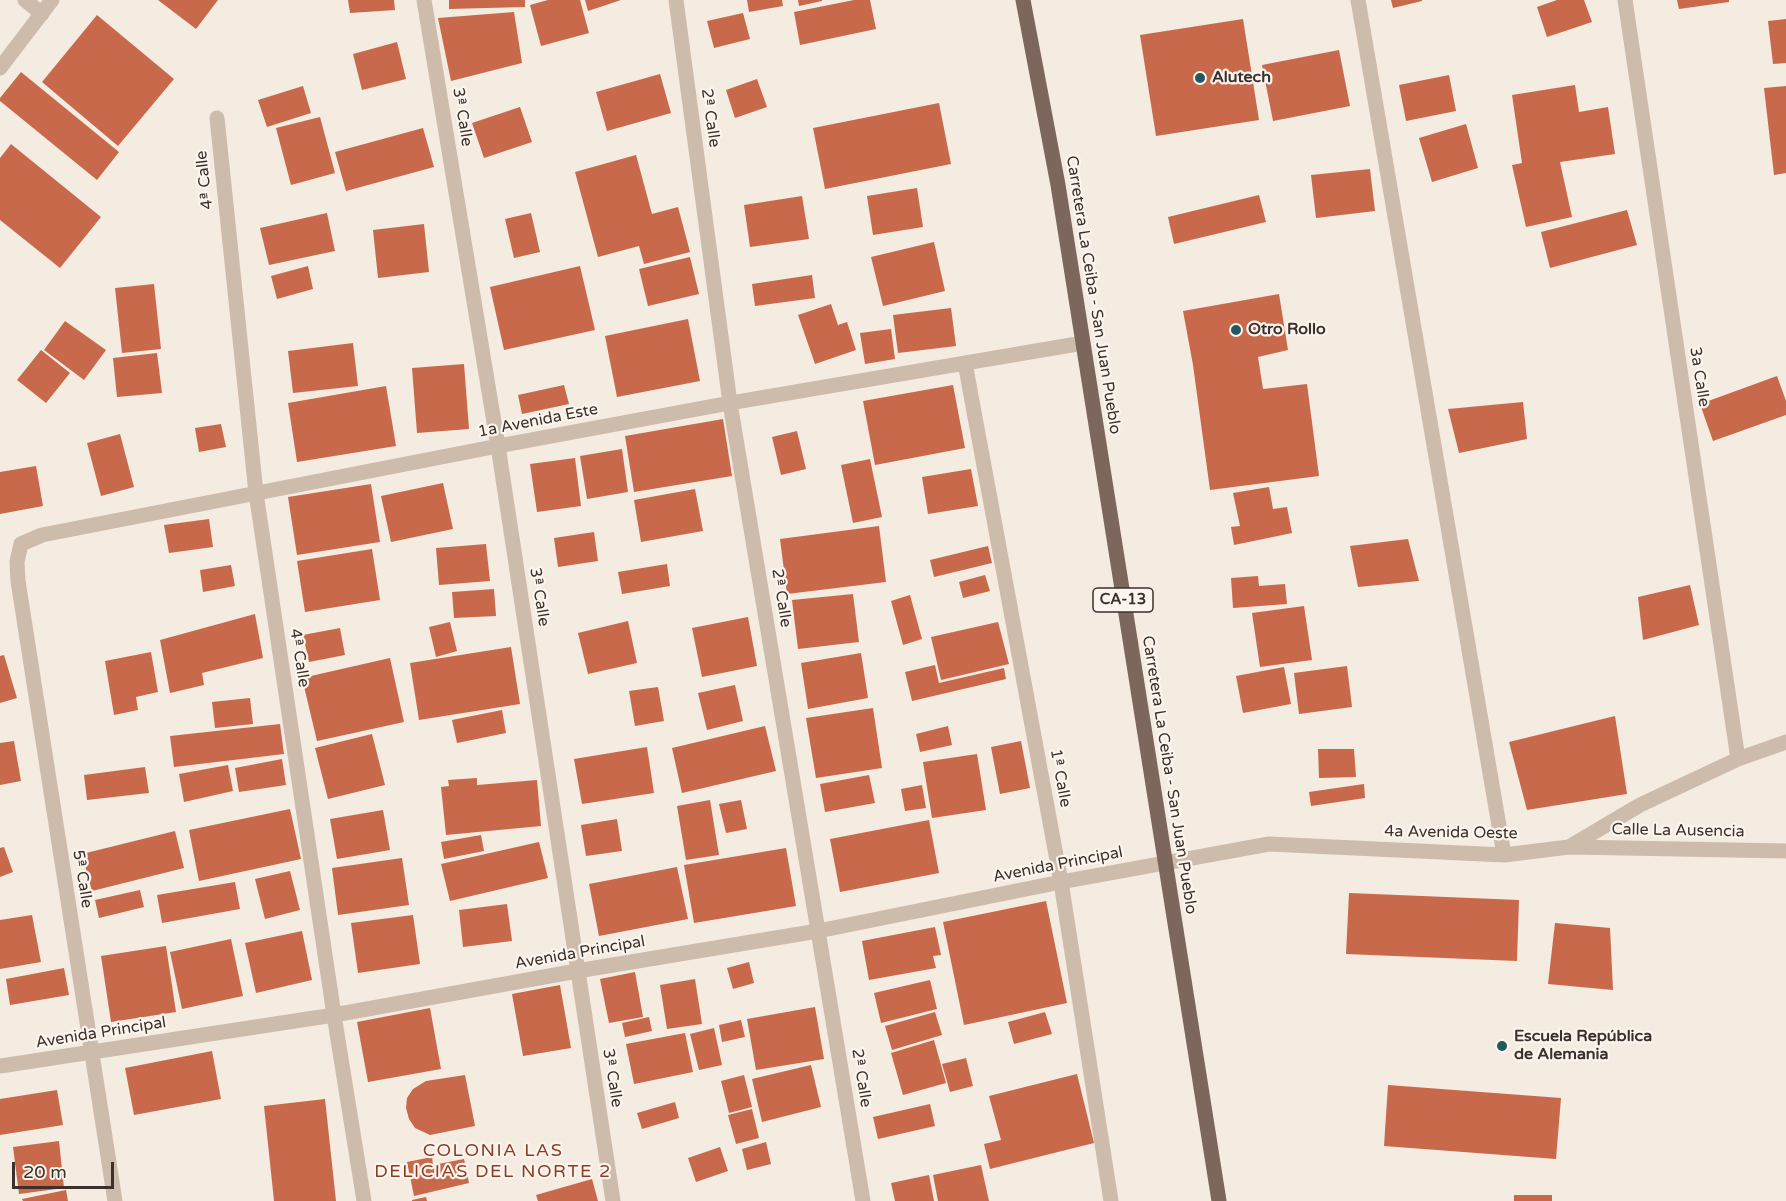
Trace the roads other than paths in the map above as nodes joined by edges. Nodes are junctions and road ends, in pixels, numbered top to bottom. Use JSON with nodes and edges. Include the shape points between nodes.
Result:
{"nodes":[{"id":1,"x":24,"y":0,"type":"edge"},
{"id":2,"x":52,"y":0,"type":"edge"},
{"id":3,"x":424,"y":0,"type":"edge"},
{"id":4,"x":676,"y":0,"type":"edge"},
{"id":5,"x":1023,"y":0,"type":"edge"},
{"id":6,"x":1358,"y":0,"type":"edge"},
{"id":7,"x":1625,"y":0,"type":"edge"},
{"id":8,"x":42,"y":14,"type":"junction"},
{"id":9,"x":0,"y":68,"type":"edge"},
{"id":10,"x":217,"y":118,"type":"dead end"},
{"id":11,"x":1083,"y":343,"type":"junction"},
{"id":12,"x":965,"y":363,"type":"junction"},
{"id":13,"x":730,"y":403,"type":"junction"},
{"id":14,"x":498,"y":447,"type":"junction"},
{"id":15,"x":256,"y":493,"type":"junction"},
{"id":16,"x":17,"y":562,"type":"joint"},
{"id":17,"x":1786,"y":742,"type":"edge"},
{"id":18,"x":1738,"y":759,"type":"junction"},
{"id":19,"x":1569,"y":847,"type":"junction"},
{"id":20,"x":1786,"y":851,"type":"edge"},
{"id":21,"x":1504,"y":855,"type":"junction"},
{"id":22,"x":1164,"y":864,"type":"junction"},
{"id":23,"x":1061,"y":882,"type":"junction"},
{"id":24,"x":818,"y":931,"type":"junction"},
{"id":25,"x":577,"y":971,"type":"junction"},
{"id":26,"x":334,"y":1015,"type":"junction"},
{"id":27,"x":90,"y":1053,"type":"junction"},
{"id":28,"x":0,"y":1066,"type":"edge"},
{"id":29,"x":115,"y":1201,"type":"edge"},
{"id":30,"x":364,"y":1201,"type":"edge"},
{"id":31,"x":612,"y":1201,"type":"edge"},
{"id":32,"x":863,"y":1201,"type":"edge"},
{"id":33,"x":1111,"y":1201,"type":"edge"},
{"id":34,"x":1219,"y":1201,"type":"edge"}],
"edges":[{"from":1,"to":8,"type":"street"},
{"from":2,"to":8,"type":"street"},
{"from":3,"to":14,"type":"street","name":"3ª Calle"},
{"from":4,"to":13,"type":"street","name":"2ª Calle"},
{"from":5,"to":11,"type":"main road","name":"Carretera La Ceiba - San Juan Pueblo","number":"CA-13"},
{"from":6,"to":21,"type":"street"},
{"from":7,"to":18,"type":"street","name":"3a Calle"},
{"from":8,"to":9,"type":"street"},
{"from":10,"to":15,"type":"street","name":"4ª Calle"},
{"from":11,"to":12,"type":"street","name":"1a Avenida Este"},
{"from":11,"to":22,"type":"main road","name":"Carretera La Ceiba - San Juan Pueblo","number":"CA-13"},
{"from":12,"to":13,"type":"street","name":"1a Avenida Este"},
{"from":12,"to":23,"type":"street","name":"1ª Calle"},
{"from":13,"to":14,"type":"street","name":"1a Avenida Este"},
{"from":13,"to":24,"type":"street","name":"2ª Calle"},
{"from":14,"to":15,"type":"street","name":"1a Avenida Este"},
{"from":14,"to":25,"type":"street","name":"3ª Calle"},
{"from":15,"to":16,"type":"street","name":"1a Avenida Este","via":[[42,535],[21,544]]},
{"from":15,"to":26,"type":"street","name":"4ª Calle"},
{"from":16,"to":27,"type":"street","name":"5ª Calle"},
{"from":17,"to":18,"type":"street","name":"4a Avenida Oeste"},
{"from":18,"to":19,"type":"street","name":"4a Avenida Oeste","via":[[1640,805]]},
{"from":19,"to":20,"type":"street","name":"Calle La Ausencia"},
{"from":19,"to":21,"type":"street","name":"4a Avenida Oeste"},
{"from":21,"to":22,"type":"street","name":"4a Avenida Oeste","via":[[1269,844]]},
{"from":22,"to":23,"type":"street","name":"Avenida Principal"},
{"from":22,"to":34,"type":"main road","name":"Carretera La Ceiba - San Juan Pueblo","number":"CA-13"},
{"from":23,"to":24,"type":"street","name":"Avenida Principal"},
{"from":23,"to":33,"type":"street","name":"1ª Calle"},
{"from":24,"to":25,"type":"street","name":"Avenida Principal"},
{"from":24,"to":32,"type":"street","name":"2ª Calle"},
{"from":25,"to":26,"type":"street","name":"Avenida Principal"},
{"from":25,"to":31,"type":"street","name":"3ª Calle"},
{"from":26,"to":27,"type":"street","name":"Avenida Principal"},
{"from":26,"to":30,"type":"street","name":"4ª Calle"},
{"from":27,"to":28,"type":"street","name":"Avenida Principal"},
{"from":27,"to":29,"type":"street","name":"5ª Calle"}]}
